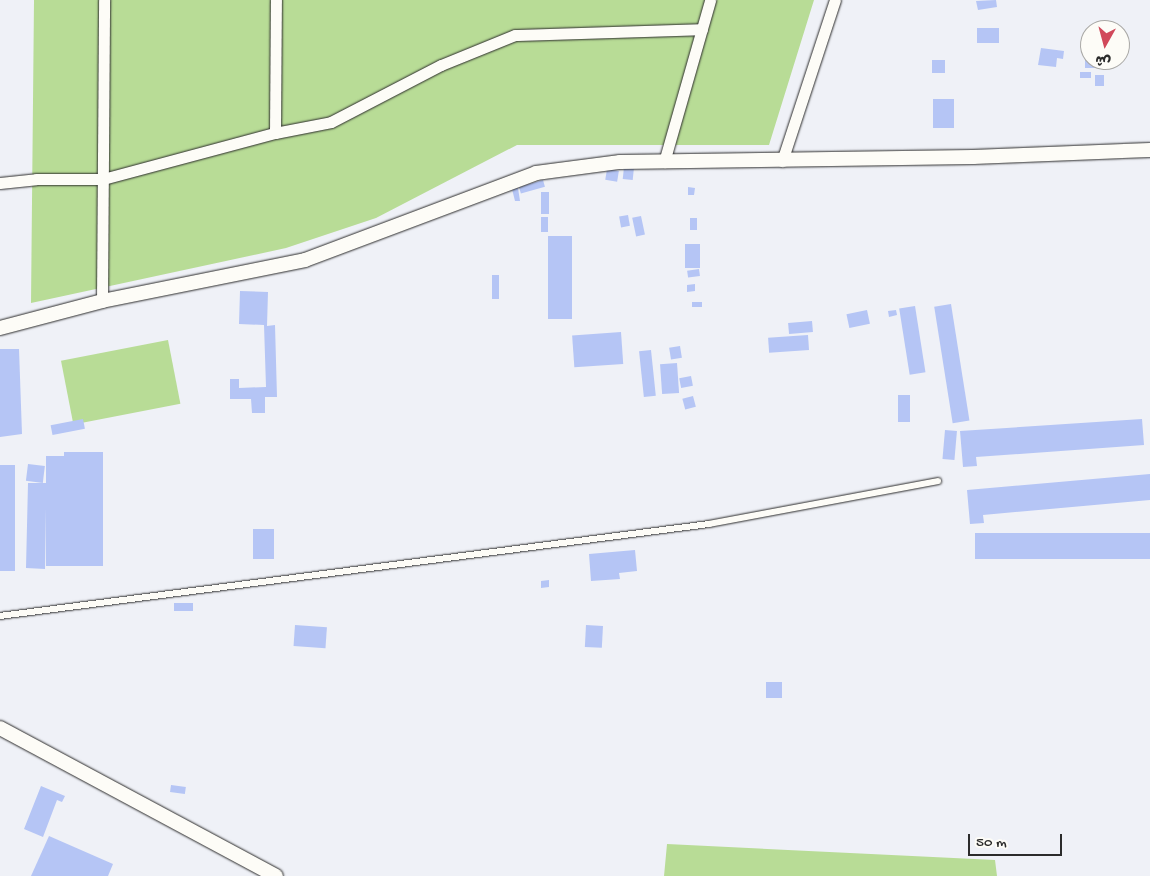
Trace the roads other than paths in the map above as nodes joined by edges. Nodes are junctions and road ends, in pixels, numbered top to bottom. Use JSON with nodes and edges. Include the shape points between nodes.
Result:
{"nodes":[{"id":1,"x":104,"y":0,"type":"edge"},
{"id":2,"x":276,"y":0,"type":"edge"},
{"id":3,"x":710,"y":0,"type":"edge"},
{"id":4,"x":835,"y":0,"type":"edge"},
{"id":5,"x":702,"y":28,"type":"junction"},
{"id":6,"x":275,"y":133,"type":"junction"},
{"id":7,"x":1150,"y":150,"type":"edge"},
{"id":8,"x":664,"y":162,"type":"junction"},
{"id":9,"x":782,"y":162,"type":"junction"},
{"id":10,"x":103,"y":179,"type":"junction"},
{"id":11,"x":0,"y":183,"type":"edge"},
{"id":12,"x":102,"y":301,"type":"junction"},
{"id":13,"x":0,"y":328,"type":"edge"},
{"id":14,"x":938,"y":480,"type":"dead end"},
{"id":15,"x":0,"y":616,"type":"edge"},
{"id":16,"x":0,"y":728,"type":"edge"},
{"id":17,"x":276,"y":876,"type":"edge"}],
"edges":[{"from":1,"to":10,"type":"street"},
{"from":2,"to":6,"type":"street"},
{"from":3,"to":5,"type":"street"},
{"from":4,"to":9,"type":"street"},
{"from":5,"to":6,"type":"street","via":[[515,34],[441,65],[331,122]]},
{"from":5,"to":8,"type":"street"},
{"from":6,"to":10,"type":"street"},
{"from":7,"to":9,"type":"street"},
{"from":8,"to":9,"type":"street"},
{"from":8,"to":12,"type":"street","via":[[620,162],[536,173],[305,260]]},
{"from":10,"to":11,"type":"street","via":[[36,179]]},
{"from":10,"to":12,"type":"street"},
{"from":12,"to":13,"type":"street"},
{"from":14,"to":15,"type":"lane","via":[[709,524]]},
{"from":16,"to":17,"type":"street"}]}
